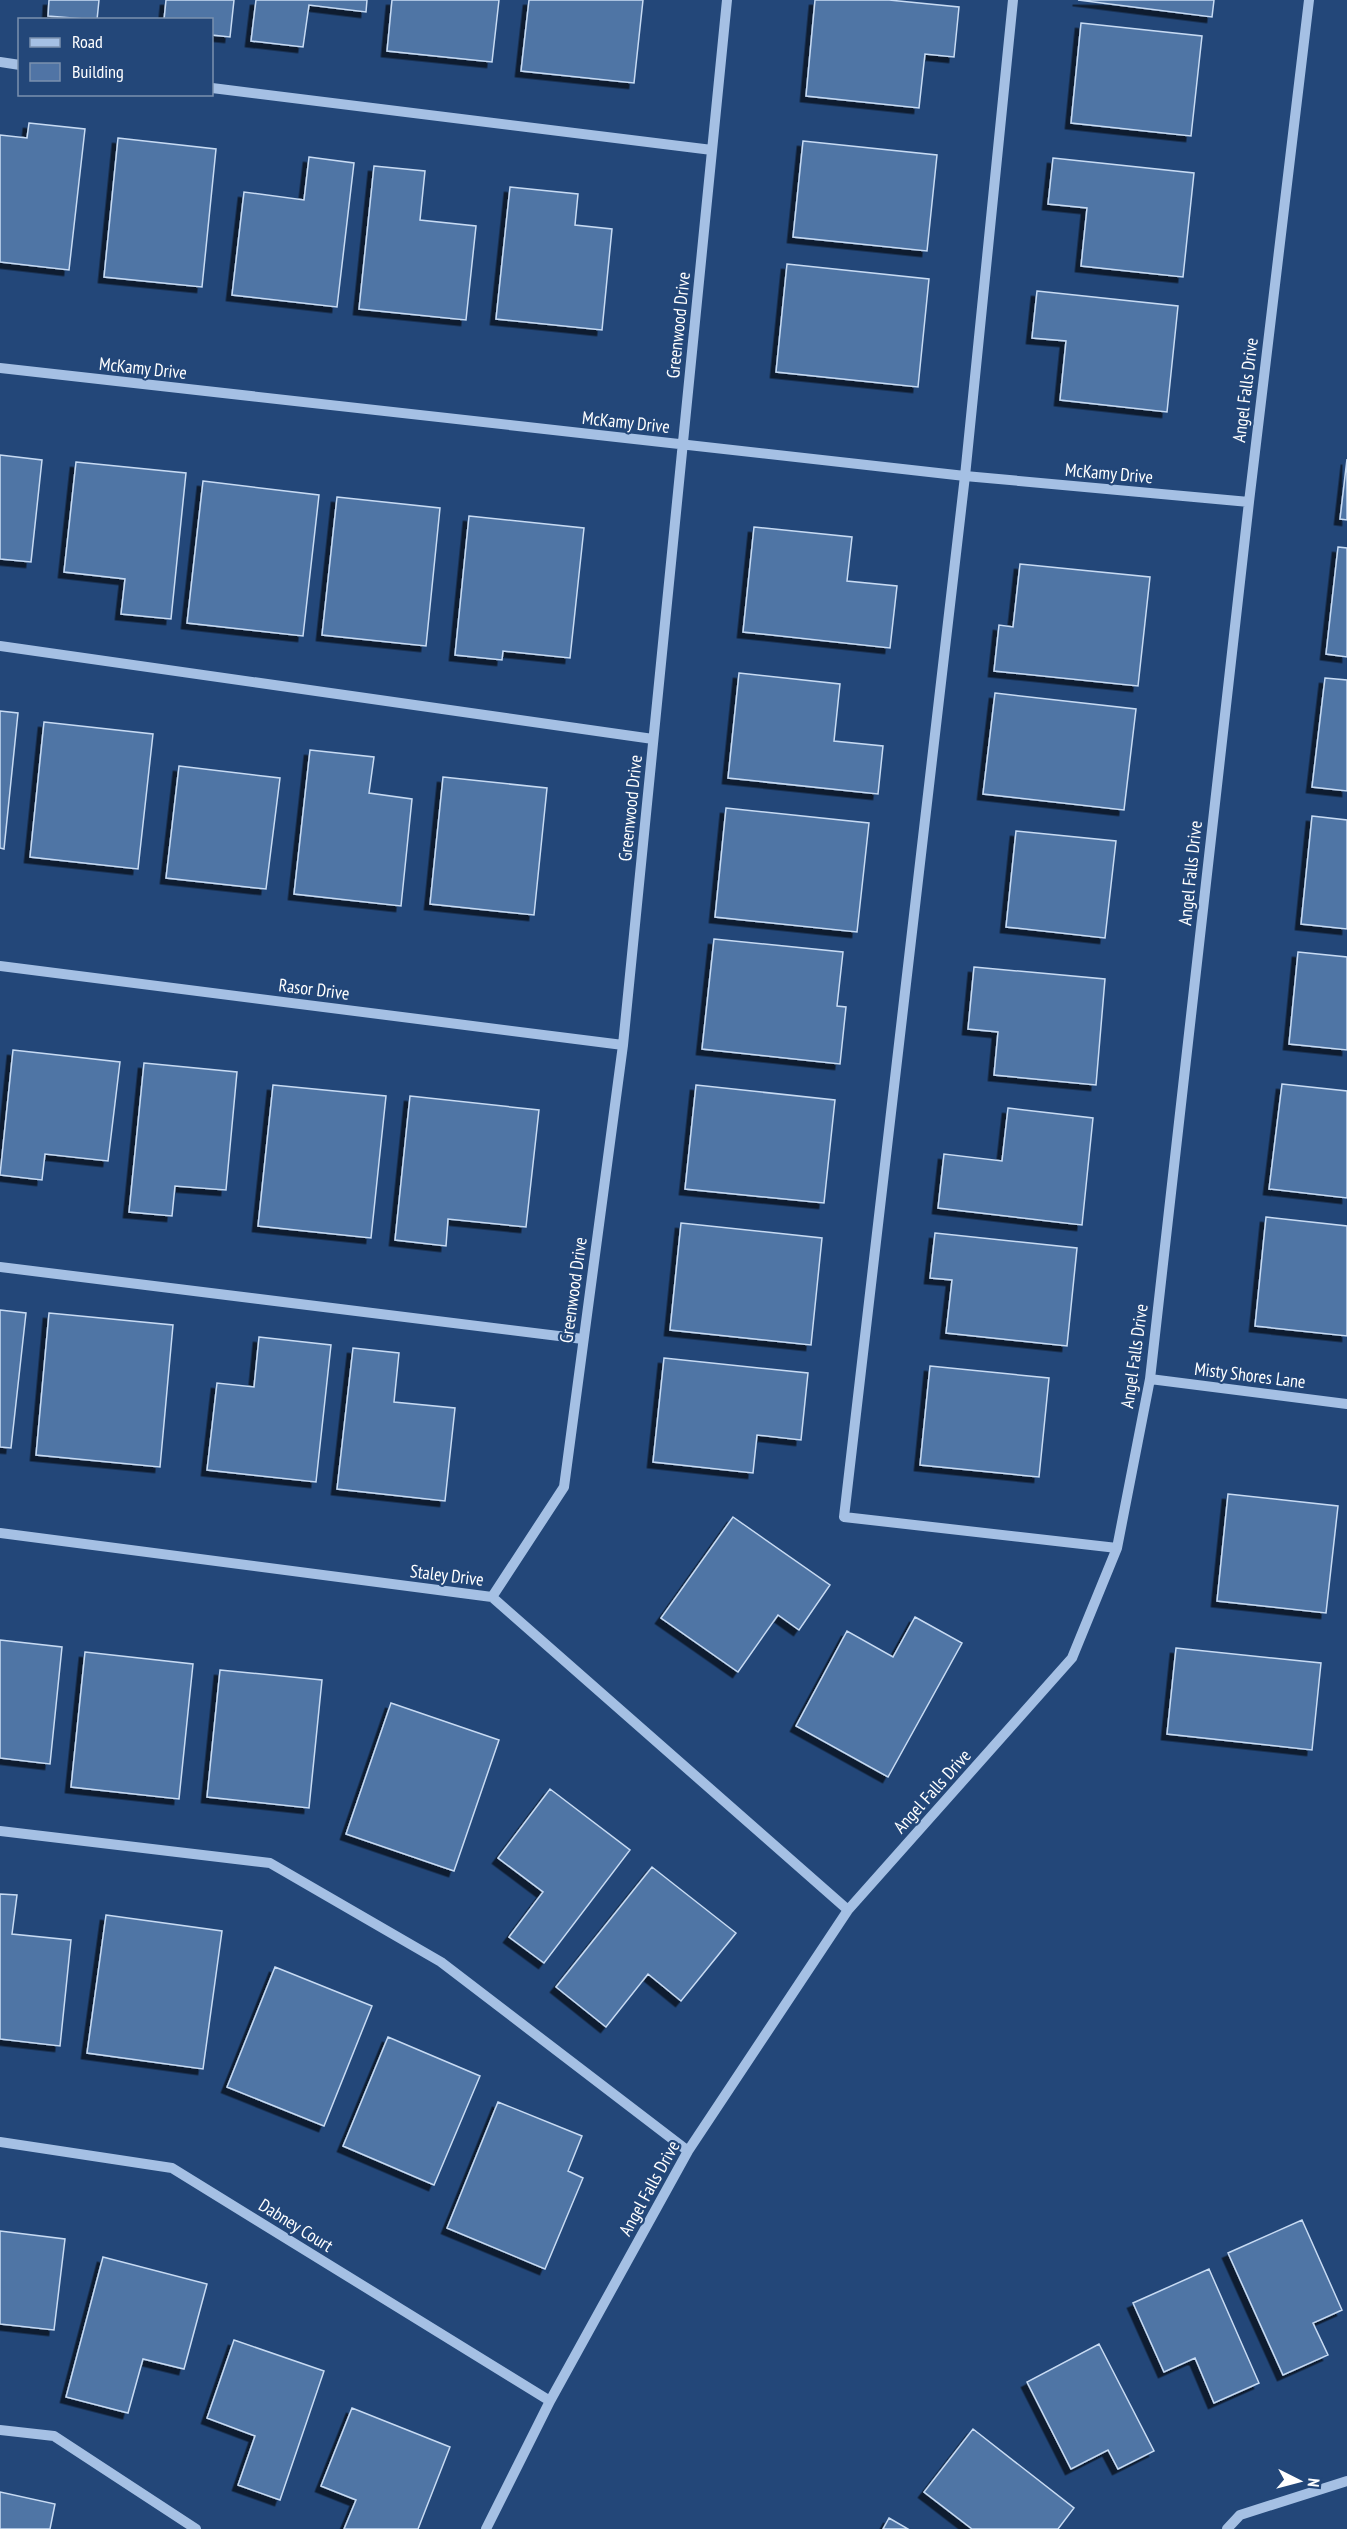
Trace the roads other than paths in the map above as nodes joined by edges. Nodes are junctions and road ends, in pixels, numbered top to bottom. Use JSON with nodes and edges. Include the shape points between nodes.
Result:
{"nodes":[{"id":1,"x":727,"y":0,"type":"edge"},
{"id":2,"x":1013,"y":0,"type":"edge"},
{"id":3,"x":1309,"y":0,"type":"edge"},
{"id":4,"x":0,"y":62,"type":"edge"},
{"id":5,"x":18,"y":65,"type":"edge"},
{"id":6,"x":213,"y":88,"type":"edge"},
{"id":7,"x":712,"y":150,"type":"junction"},
{"id":8,"x":0,"y":368,"type":"edge"},
{"id":9,"x":682,"y":445,"type":"junction"},
{"id":10,"x":964,"y":476,"type":"junction"},
{"id":11,"x":1249,"y":502,"type":"junction"},
{"id":12,"x":0,"y":645,"type":"edge"},
{"id":13,"x":653,"y":739,"type":"junction"},
{"id":14,"x":0,"y":966,"type":"edge"},
{"id":15,"x":623,"y":1045,"type":"junction"},
{"id":16,"x":0,"y":1267,"type":"edge"},
{"id":17,"x":584,"y":1339,"type":"junction"},
{"id":18,"x":1150,"y":1379,"type":"junction"},
{"id":19,"x":1347,"y":1404,"type":"edge"},
{"id":20,"x":0,"y":1533,"type":"edge"},
{"id":21,"x":1117,"y":1548,"type":"junction"},
{"id":22,"x":492,"y":1597,"type":"junction"},
{"id":23,"x":0,"y":1831,"type":"edge"},
{"id":24,"x":848,"y":1910,"type":"junction"},
{"id":25,"x":0,"y":2142,"type":"edge"},
{"id":26,"x":688,"y":2151,"type":"junction"},
{"id":27,"x":550,"y":2401,"type":"junction"},
{"id":28,"x":0,"y":2430,"type":"edge"},
{"id":29,"x":1347,"y":2481,"type":"edge"},
{"id":30,"x":196,"y":2529,"type":"edge"},
{"id":31,"x":486,"y":2529,"type":"edge"},
{"id":32,"x":1227,"y":2529,"type":"edge"}],
"edges":[{"from":1,"to":7,"type":"street","name":"Greenwood Drive"},
{"from":2,"to":10,"type":"street"},
{"from":3,"to":11,"type":"street","name":"Angel Falls Drive"},
{"from":4,"to":5,"type":"street"},
{"from":6,"to":7,"type":"street"},
{"from":7,"to":9,"type":"street","name":"Greenwood Drive"},
{"from":8,"to":9,"type":"street","name":"McKamy Drive"},
{"from":9,"to":10,"type":"street","name":"McKamy Drive"},
{"from":9,"to":13,"type":"street","name":"Greenwood Drive"},
{"from":10,"to":11,"type":"street","name":"McKamy Drive"},
{"from":10,"to":21,"type":"street","via":[[844,1517]]},
{"from":11,"to":18,"type":"street","name":"Angel Falls Drive"},
{"from":12,"to":13,"type":"street"},
{"from":13,"to":15,"type":"street","name":"Greenwood Drive"},
{"from":14,"to":15,"type":"street","name":"Rasor Drive"},
{"from":15,"to":17,"type":"street","name":"Greenwood Drive"},
{"from":16,"to":17,"type":"street"},
{"from":17,"to":22,"type":"street","name":"Greenwood Drive","via":[[564,1486]]},
{"from":18,"to":19,"type":"street","name":"Misty Shores Lane"},
{"from":18,"to":21,"type":"street","name":"Angel Falls Drive"},
{"from":20,"to":22,"type":"street","name":"Staley Drive"},
{"from":21,"to":24,"type":"street","name":"Angel Falls Drive","via":[[1072,1658]]},
{"from":22,"to":24,"type":"street","name":"Staley Drive"},
{"from":23,"to":26,"type":"street","via":[[270,1863],[441,1962]]},
{"from":24,"to":26,"type":"street","name":"Angel Falls Drive"},
{"from":25,"to":27,"type":"street","name":"Dabney Court","via":[[172,2168]]},
{"from":26,"to":27,"type":"street","name":"Angel Falls Drive"},
{"from":27,"to":31,"type":"street","name":"Angel Falls Drive"},
{"from":28,"to":30,"type":"street","via":[[54,2436]]},
{"from":29,"to":32,"type":"street","via":[[1240,2515]]}]}
